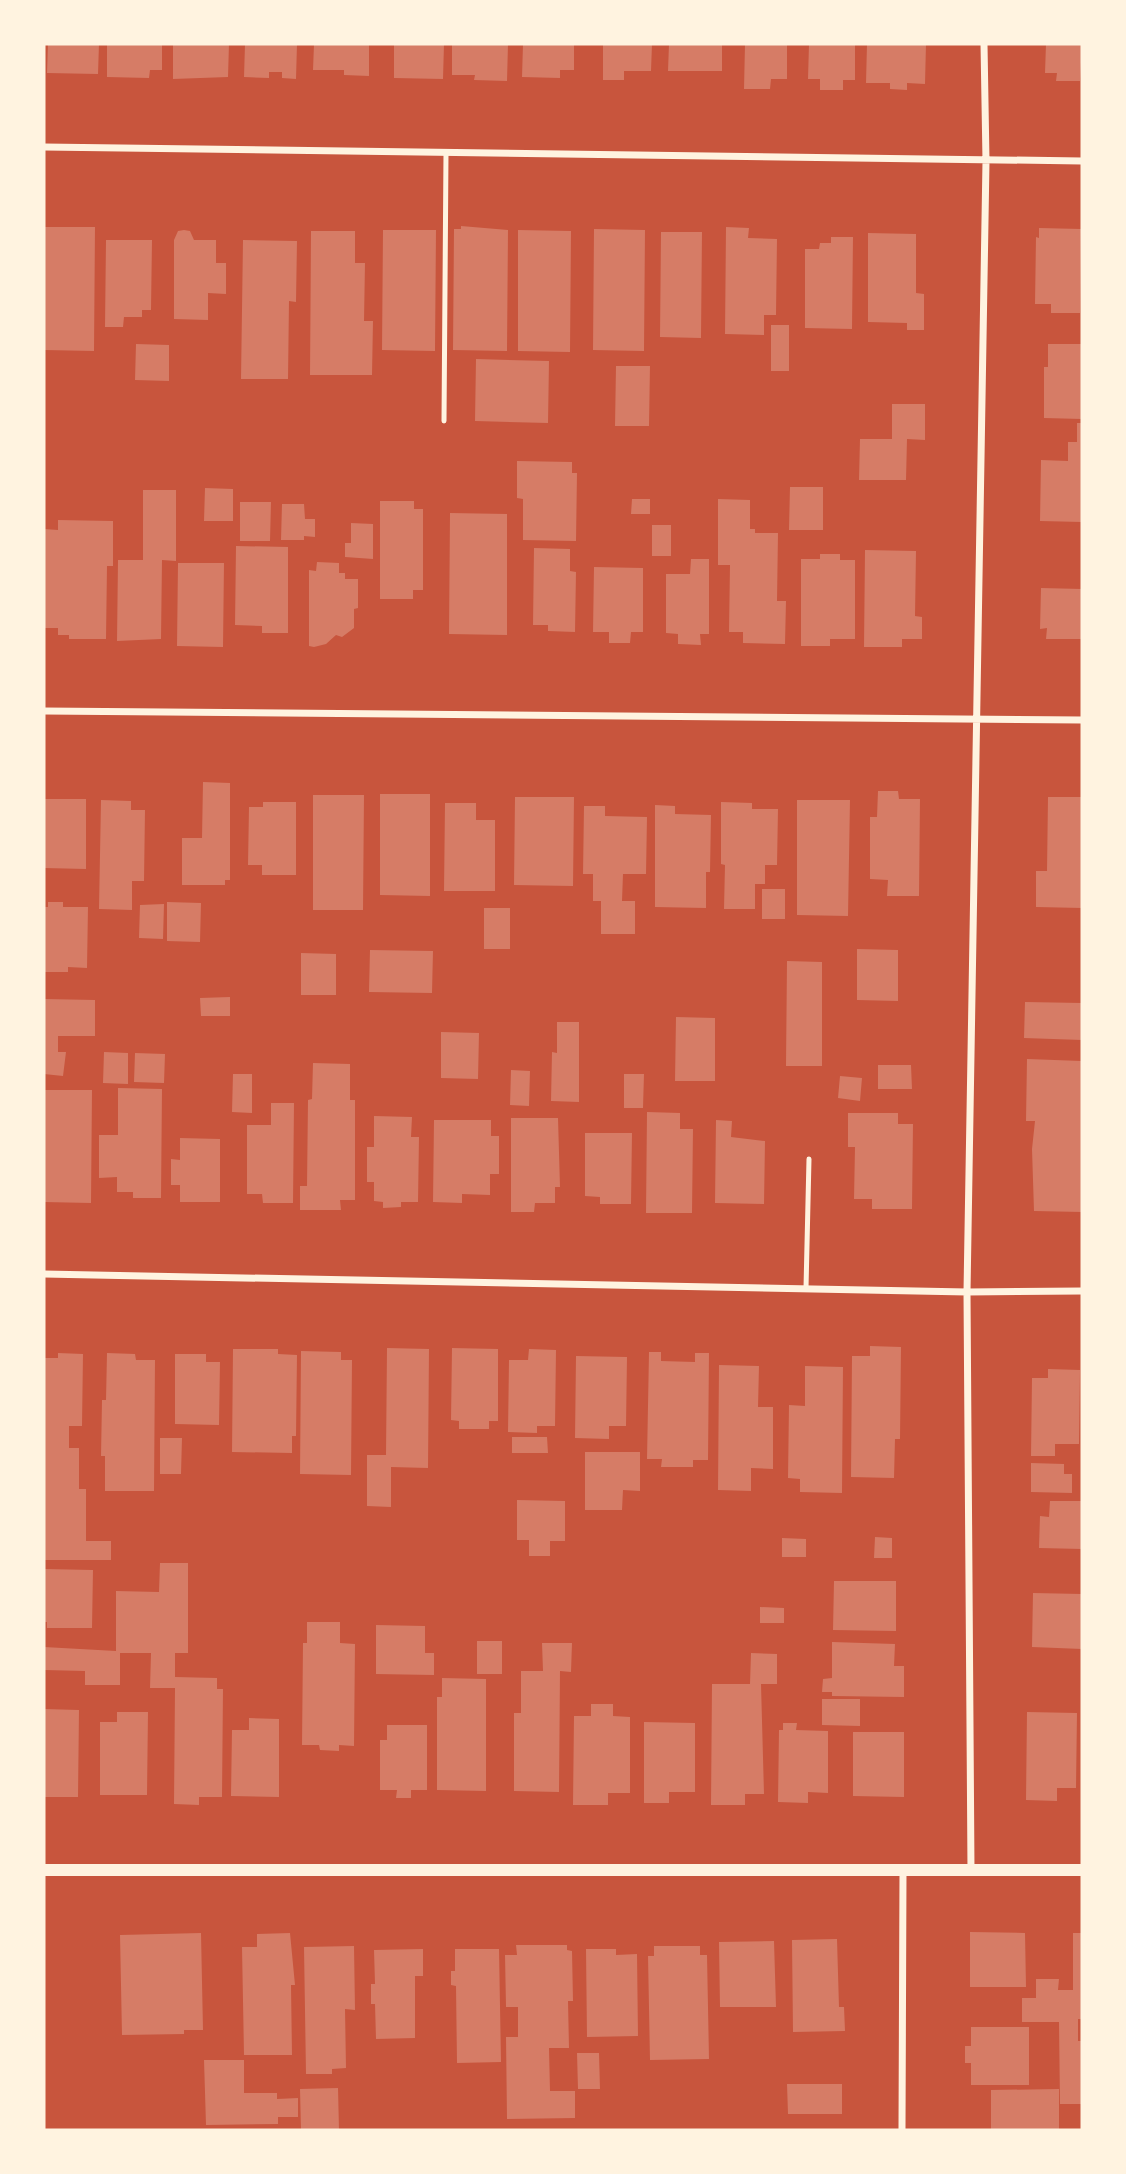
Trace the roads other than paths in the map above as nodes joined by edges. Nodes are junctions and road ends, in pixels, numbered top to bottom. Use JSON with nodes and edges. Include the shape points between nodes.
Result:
{"nodes":[{"id":1,"x":984,"y":44,"type":"edge"},
{"id":2,"x":44,"y":147,"type":"edge"},
{"id":3,"x":446,"y":153,"type":"junction"},
{"id":4,"x":986,"y":161,"type":"junction"},
{"id":5,"x":1082,"y":161,"type":"edge"},
{"id":6,"x":444,"y":421,"type":"dead end"},
{"id":7,"x":44,"y":711,"type":"edge"},
{"id":8,"x":975,"y":719,"type":"junction"},
{"id":9,"x":1082,"y":720,"type":"edge"},
{"id":10,"x":809,"y":1159,"type":"dead end"},
{"id":11,"x":44,"y":1274,"type":"edge"},
{"id":12,"x":806,"y":1288,"type":"junction"},
{"id":13,"x":1082,"y":1291,"type":"edge"},
{"id":14,"x":967,"y":1292,"type":"junction"},
{"id":15,"x":1082,"y":1870,"type":"edge"},
{"id":16,"x":44,"y":1871,"type":"edge"},
{"id":17,"x":971,"y":1871,"type":"junction"},
{"id":18,"x":903,"y":1872,"type":"junction"},
{"id":19,"x":902,"y":2130,"type":"edge"}],
"edges":[{"from":1,"to":4,"type":"street"},
{"from":2,"to":3,"type":"street"},
{"from":3,"to":4,"type":"street"},
{"from":3,"to":6,"type":"lane"},
{"from":4,"to":5,"type":"street"},
{"from":4,"to":8,"type":"street"},
{"from":7,"to":8,"type":"street"},
{"from":8,"to":9,"type":"street"},
{"from":8,"to":14,"type":"street"},
{"from":10,"to":12,"type":"lane"},
{"from":11,"to":12,"type":"street"},
{"from":12,"to":14,"type":"street"},
{"from":13,"to":14,"type":"street"},
{"from":14,"to":17,"type":"street"},
{"from":15,"to":17,"type":"street"},
{"from":16,"to":18,"type":"street"},
{"from":17,"to":18,"type":"street"},
{"from":18,"to":19,"type":"street"}]}
